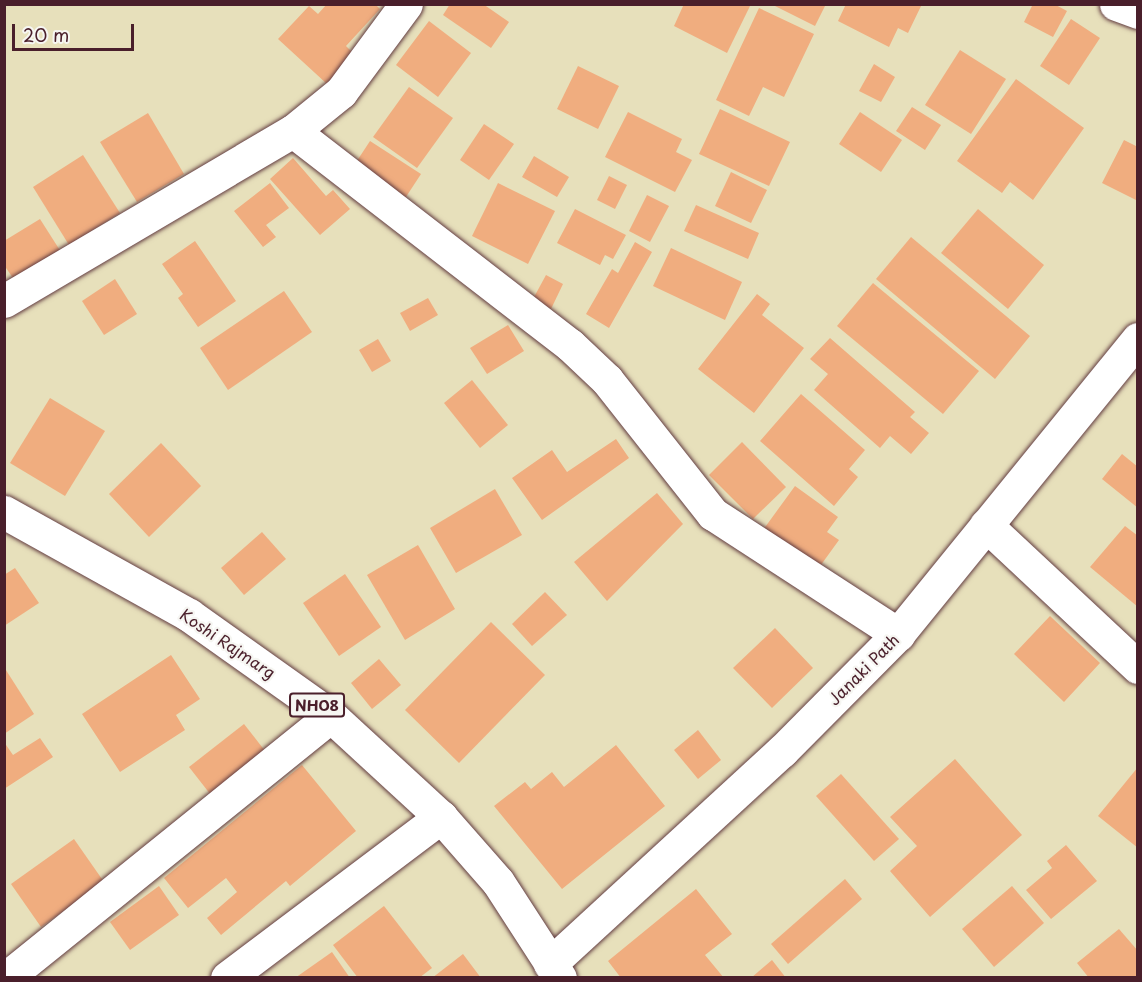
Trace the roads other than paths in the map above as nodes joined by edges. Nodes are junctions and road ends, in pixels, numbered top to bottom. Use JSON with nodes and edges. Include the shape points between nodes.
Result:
{"nodes":[{"id":1,"x":406,"y":4,"type":"edge"},
{"id":2,"x":1116,"y":4,"type":"edge"},
{"id":3,"x":1137,"y":12,"type":"edge"},
{"id":4,"x":293,"y":131,"type":"junction"},
{"id":5,"x":4,"y":301,"type":"edge"},
{"id":6,"x":1137,"y":339,"type":"edge"},
{"id":7,"x":4,"y":512,"type":"edge"},
{"id":8,"x":986,"y":525,"type":"junction"},
{"id":9,"x":898,"y":634,"type":"junction"},
{"id":10,"x":1137,"y":667,"type":"edge"},
{"id":11,"x":331,"y":716,"type":"junction"},
{"id":12,"x":441,"y":817,"type":"junction"},
{"id":13,"x":555,"y":971,"type":"edge"},
{"id":14,"x":6,"y":978,"type":"edge"},
{"id":15,"x":227,"y":978,"type":"edge"}],
"edges":[{"from":1,"to":4,"type":"street","via":[[341,92]]},
{"from":2,"to":3,"type":"street"},
{"from":4,"to":5,"type":"street"},
{"from":4,"to":9,"type":"street","via":[[570,345],[608,380],[713,514]]},
{"from":6,"to":8,"type":"street","name":"Janaki Path"},
{"from":7,"to":11,"type":"street","name":"Koshi Rajmarg","number":"NH08","via":[[198,621]]},
{"from":8,"to":9,"type":"street","name":"Janaki Path"},
{"from":8,"to":10,"type":"street"},
{"from":9,"to":13,"type":"street","name":"Janaki Path"},
{"from":11,"to":12,"type":"street","name":"Koshi Rajmarg","number":"NH08"},
{"from":11,"to":14,"type":"street"},
{"from":12,"to":13,"type":"street","name":"Koshi Rajmarg","number":"NH08","via":[[498,882]]},
{"from":12,"to":15,"type":"street"}]}
